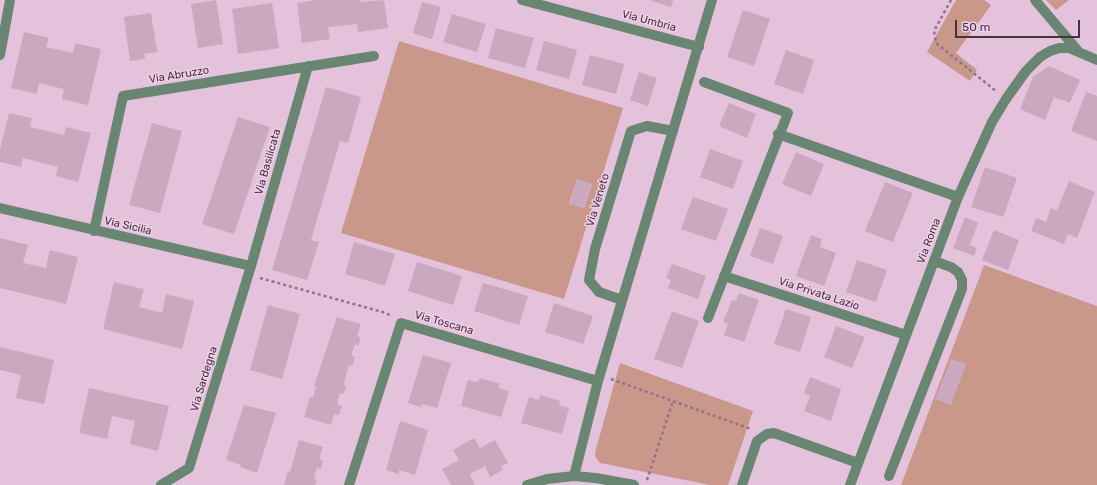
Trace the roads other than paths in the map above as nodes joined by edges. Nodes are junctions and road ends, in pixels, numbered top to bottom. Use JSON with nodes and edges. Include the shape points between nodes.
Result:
{"nodes":[{"id":1,"x":10,"y":0,"type":"edge"},
{"id":2,"x":522,"y":0,"type":"edge"},
{"id":3,"x":712,"y":0,"type":"edge"},
{"id":4,"x":1035,"y":0,"type":"edge"},
{"id":5,"x":699,"y":47,"type":"junction"},
{"id":6,"x":1078,"y":51,"type":"junction"},
{"id":7,"x":0,"y":55,"type":"edge"},
{"id":8,"x":374,"y":56,"type":"dead end"},
{"id":9,"x":1097,"y":60,"type":"edge"},
{"id":10,"x":308,"y":66,"type":"junction"},
{"id":11,"x":704,"y":82,"type":"dead end"},
{"id":12,"x":673,"y":131,"type":"junction"},
{"id":13,"x":778,"y":134,"type":"junction"},
{"id":14,"x":958,"y":197,"type":"junction"},
{"id":15,"x":0,"y":208,"type":"edge"},
{"id":16,"x":94,"y":231,"type":"junction"},
{"id":17,"x":934,"y":261,"type":"junction"},
{"id":18,"x":250,"y":270,"type":"junction"},
{"id":19,"x":724,"y":276,"type":"junction"},
{"id":20,"x":622,"y":300,"type":"junction"},
{"id":21,"x":708,"y":318,"type":"dead end"},
{"id":22,"x":906,"y":335,"type":"junction"},
{"id":23,"x":599,"y":378,"type":"junction"},
{"id":24,"x":858,"y":463,"type":"junction"},
{"id":25,"x":574,"y":476,"type":"junction"},
{"id":26,"x":889,"y":476,"type":"dead end"},
{"id":27,"x":161,"y":485,"type":"edge"},
{"id":28,"x":349,"y":485,"type":"edge"},
{"id":29,"x":527,"y":485,"type":"edge"},
{"id":30,"x":634,"y":485,"type":"edge"},
{"id":31,"x":742,"y":485,"type":"edge"},
{"id":32,"x":850,"y":485,"type":"edge"}],
"edges":[{"from":1,"to":7,"type":"street"},
{"from":2,"to":5,"type":"street","name":"Via Umbria"},
{"from":3,"to":5,"type":"street"},
{"from":4,"to":6,"type":"street"},
{"from":5,"to":12,"type":"street"},
{"from":6,"to":9,"type":"street"},
{"from":6,"to":14,"type":"street","name":"Via Roma","via":[[1059,48],[1040,57],[1026,71],[982,140]]},
{"from":8,"to":10,"type":"street","name":"Via Abruzzo"},
{"from":10,"to":16,"type":"street","name":"Via Abruzzo","via":[[123,96]]},
{"from":10,"to":18,"type":"street","name":"Via Basilicata"},
{"from":11,"to":13,"type":"street","via":[[788,113]]},
{"from":12,"to":20,"type":"street"},
{"from":12,"to":20,"type":"street","name":"Via Veneto","via":[[646,126],[631,130],[597,242],[589,280],[599,292]]},
{"from":13,"to":14,"type":"street"},
{"from":13,"to":19,"type":"street"},
{"from":14,"to":17,"type":"street","name":"Via Roma"},
{"from":15,"to":16,"type":"street","name":"Via Sicilia"},
{"from":16,"to":18,"type":"street","name":"Via Sicilia"},
{"from":17,"to":22,"type":"street","name":"Via Roma"},
{"from":17,"to":26,"type":"street","via":[[958,272],[962,280],[962,290]]},
{"from":18,"to":27,"type":"street","name":"Via Sardegna","via":[[189,468]]},
{"from":19,"to":21,"type":"street"},
{"from":19,"to":22,"type":"street","name":"Via Privata Lazio"},
{"from":20,"to":23,"type":"street"},
{"from":22,"to":24,"type":"street","name":"Via Roma"},
{"from":23,"to":25,"type":"street"},
{"from":23,"to":28,"type":"street","name":"Via Toscana","via":[[401,323]]},
{"from":24,"to":31,"type":"street","via":[[774,433],[757,441]]},
{"from":24,"to":32,"type":"street","name":"Via Roma"},
{"from":25,"to":29,"type":"street","via":[[547,479]]},
{"from":25,"to":30,"type":"street"}]}
